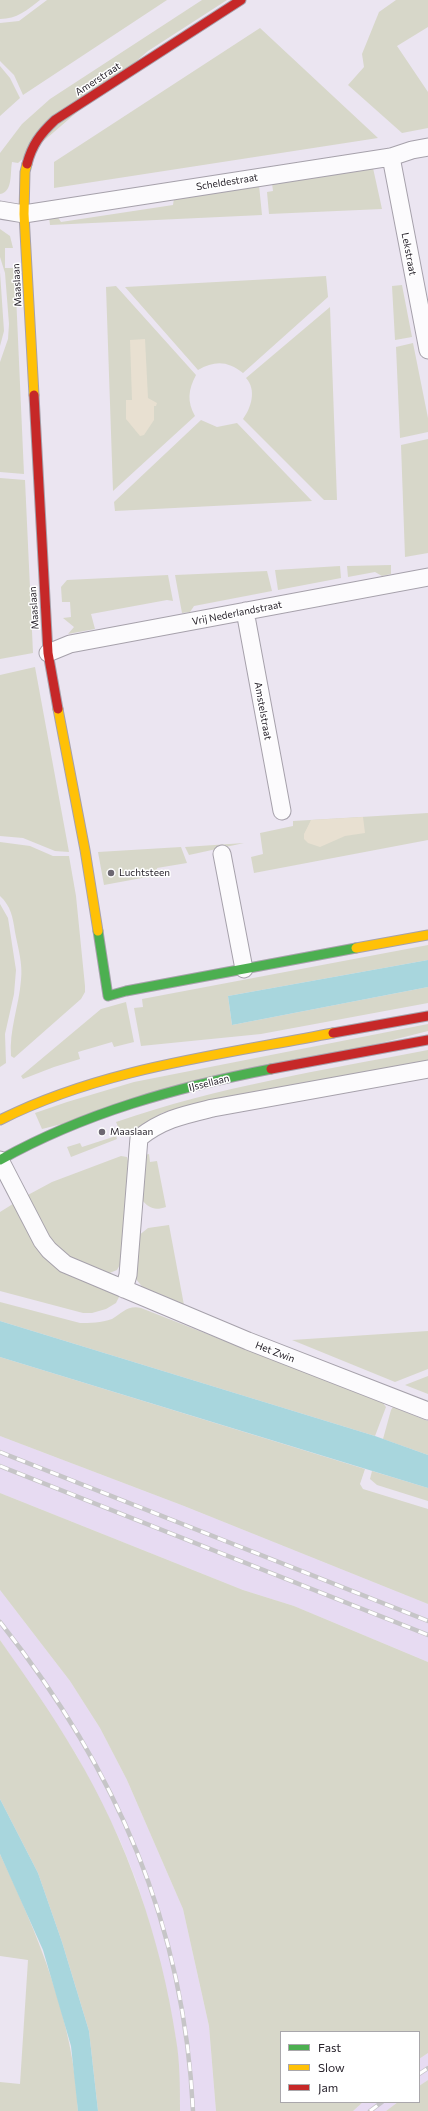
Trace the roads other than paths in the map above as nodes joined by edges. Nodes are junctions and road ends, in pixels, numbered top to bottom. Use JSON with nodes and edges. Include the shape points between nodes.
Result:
{"nodes":[{"id":1,"x":240,"y":0,"type":"edge"},
{"id":2,"x":428,"y":147,"type":"edge"},
{"id":3,"x":391,"y":157,"type":"junction"},
{"id":4,"x":0,"y":210,"type":"edge"},
{"id":5,"x":24,"y":214,"type":"junction"},
{"id":6,"x":428,"y":350,"type":"edge"},
{"id":7,"x":428,"y":577,"type":"edge"},
{"id":8,"x":244,"y":611,"type":"junction"},
{"id":9,"x":48,"y":653,"type":"junction"},
{"id":10,"x":282,"y":811,"type":"dead end"},
{"id":11,"x":222,"y":854,"type":"dead end"},
{"id":12,"x":428,"y":935,"type":"edge"},
{"id":13,"x":244,"y":969,"type":"junction"},
{"id":14,"x":428,"y":1016,"type":"edge"},
{"id":15,"x":428,"y":1040,"type":"edge"},
{"id":16,"x":428,"y":1069,"type":"edge"},
{"id":17,"x":0,"y":1120,"type":"edge"},
{"id":18,"x":0,"y":1160,"type":"edge"},
{"id":19,"x":127,"y":1290,"type":"junction"},
{"id":20,"x":428,"y":1411,"type":"edge"}],
"edges":[{"from":1,"to":5,"type":"street","name":"Amerstraat","via":[[55,120],[40,134],[31,149],[25,172]]},
{"from":2,"to":3,"type":"street","name":"Scheldestraat"},
{"from":3,"to":5,"type":"street","name":"Scheldestraat"},
{"from":3,"to":6,"type":"street","name":"Lekstraat"},
{"from":4,"to":5,"type":"street","name":"Scheldestraat"},
{"from":5,"to":9,"type":"street","name":"Maaslaan"},
{"from":7,"to":8,"type":"street","name":"Vrij Nederlandstraat"},
{"from":8,"to":9,"type":"street","name":"Vrij Nederlandstraat","via":[[70,644]]},
{"from":8,"to":10,"type":"street","name":"Amstelstraat"},
{"from":9,"to":13,"type":"street","name":"Maaslaan","via":[[85,850],[108,996]]},
{"from":11,"to":13,"type":"street"},
{"from":12,"to":13,"type":"street"},
{"from":14,"to":17,"type":"street","via":[[99,1080],[51,1097]]},
{"from":15,"to":18,"type":"street","name":"IJssellaan","via":[[257,1072],[144,1099],[99,1114],[27,1145]]},
{"from":16,"to":19,"type":"street","via":[[178,1116],[155,1126],[139,1138]]},
{"from":18,"to":19,"type":"street","name":"Het Zwin","via":[[49,1250],[66,1264]]},
{"from":19,"to":20,"type":"street","name":"Het Zwin"}]}
